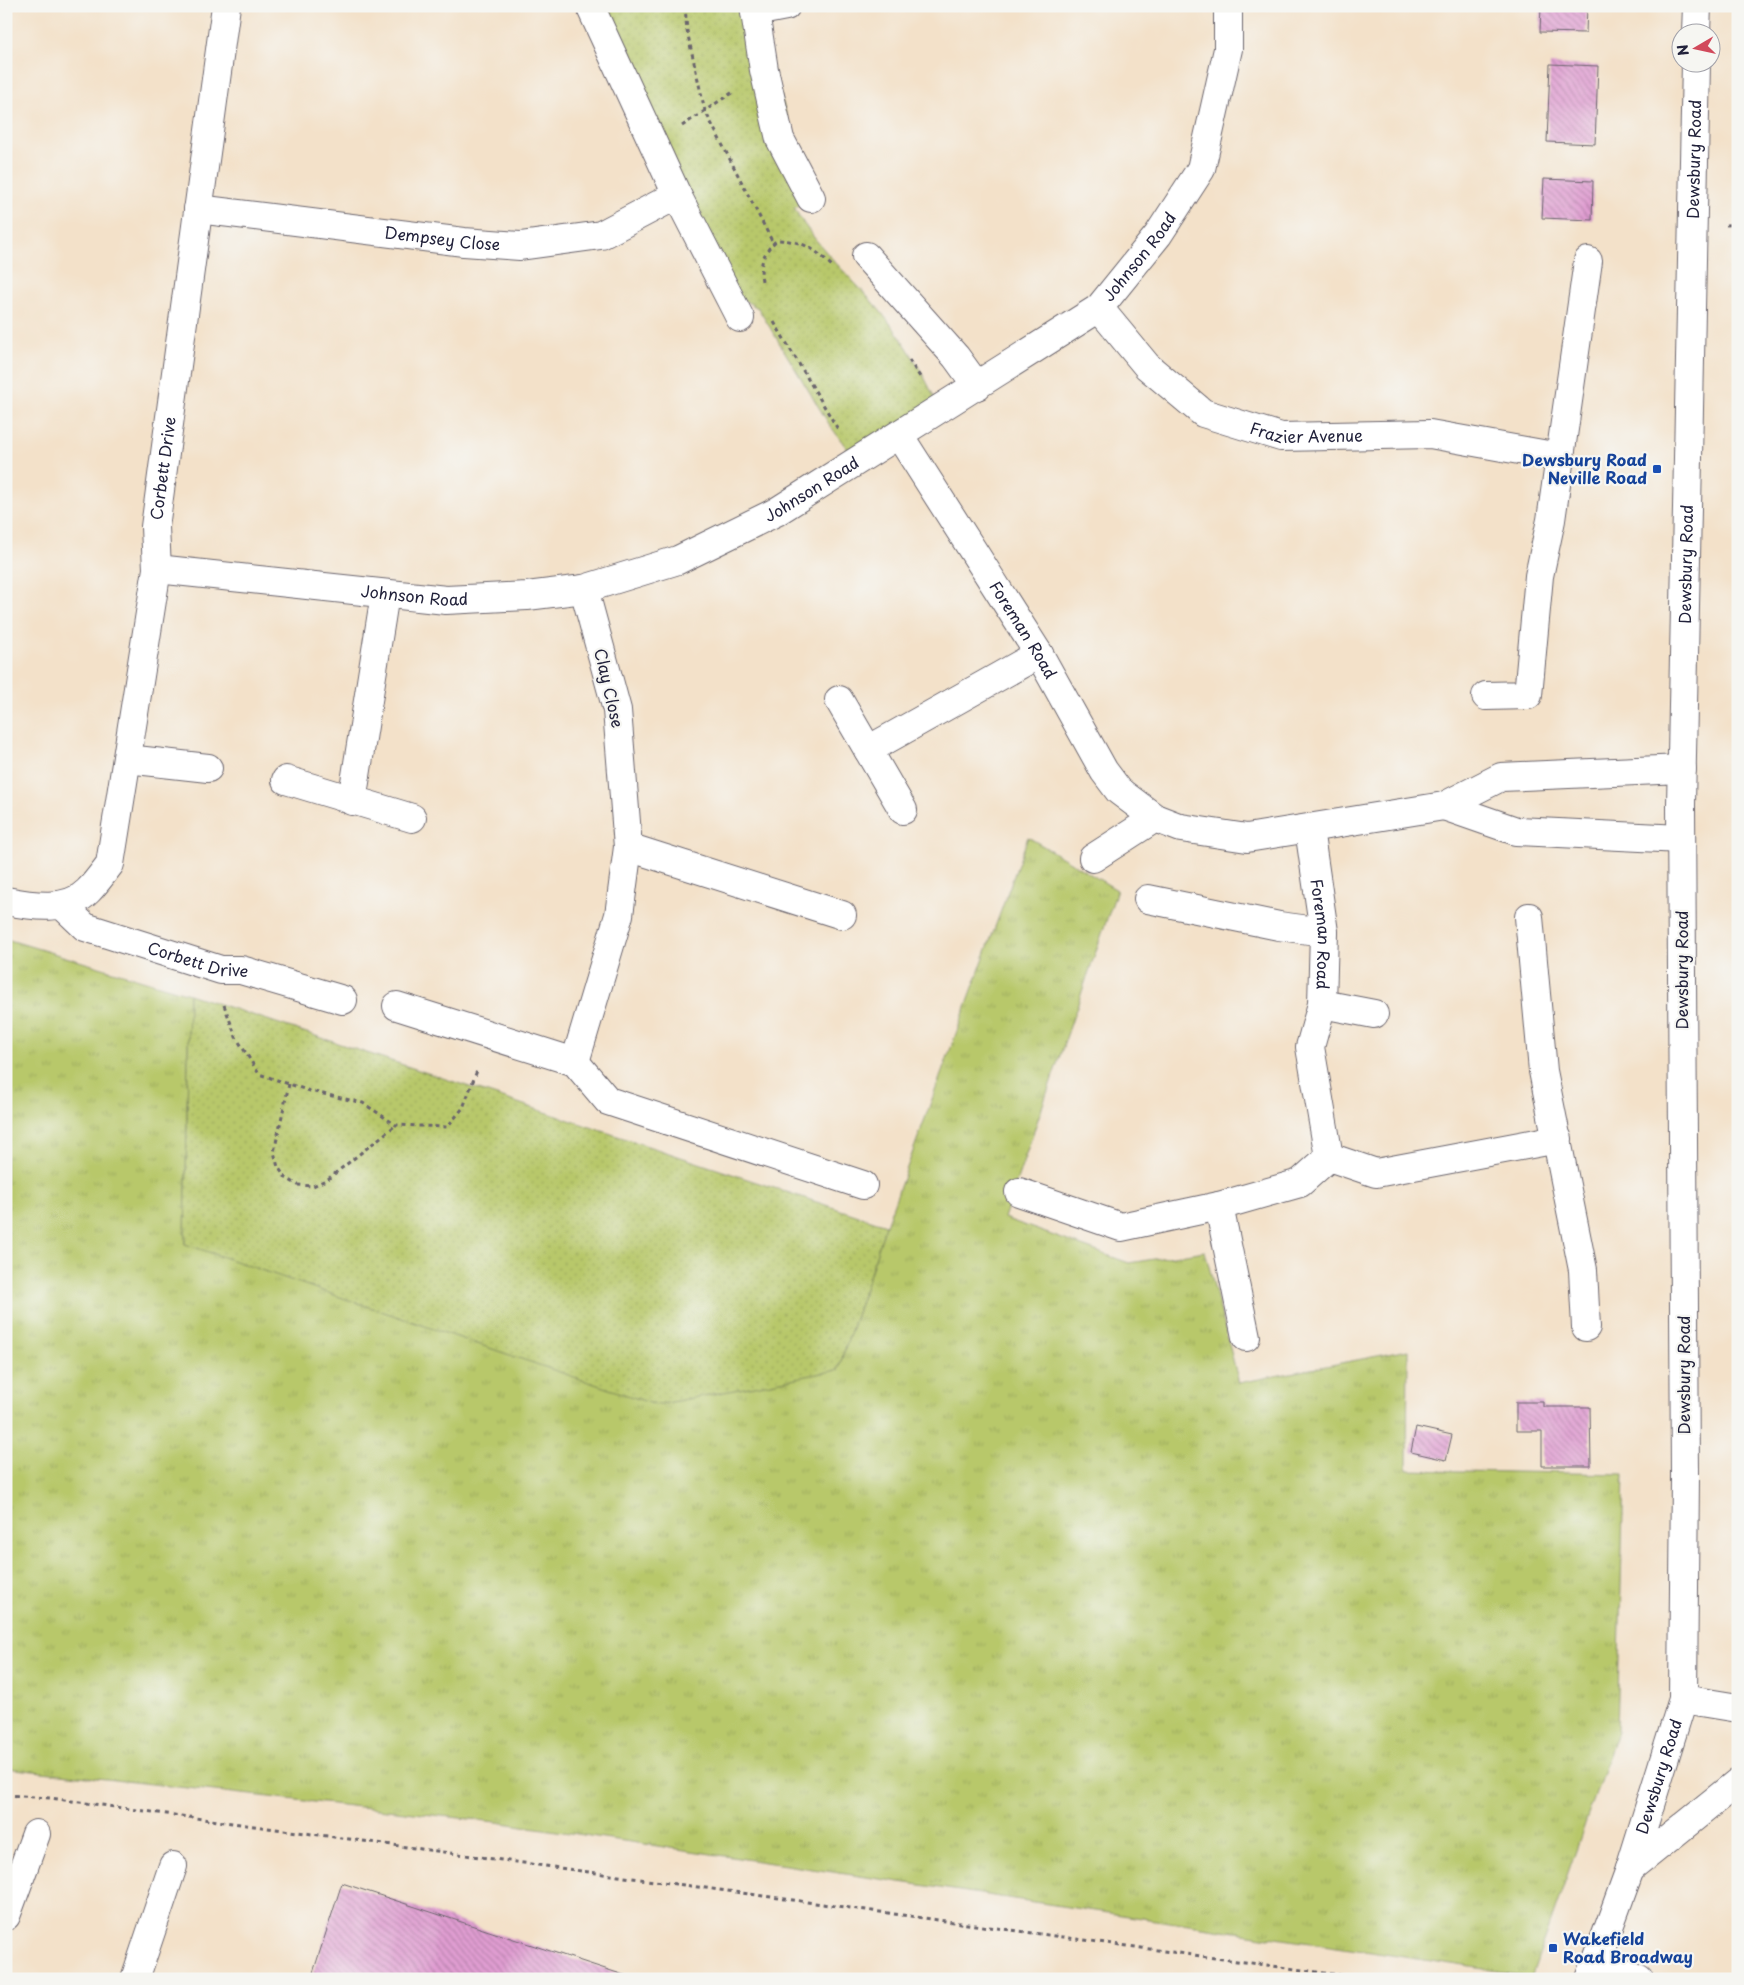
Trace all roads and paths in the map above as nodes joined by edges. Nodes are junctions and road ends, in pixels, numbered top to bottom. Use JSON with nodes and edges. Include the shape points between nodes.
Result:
{"nodes":[{"id":1,"x":226,"y":6,"type":"edge"},
{"id":2,"x":590,"y":6,"type":"edge"},
{"id":3,"x":685,"y":6,"type":"edge"},
{"id":4,"x":786,"y":6,"type":"edge"},
{"id":5,"x":1228,"y":6,"type":"edge"},
{"id":6,"x":1697,"y":6,"type":"edge"},
{"id":7,"x":755,"y":9,"type":"edge"},
{"id":8,"x":1696,"y":22,"type":"edge"},
{"id":9,"x":764,"y":70,"type":"junction"},
{"id":10,"x":1696,"y":72,"type":"edge"},
{"id":11,"x":705,"y":111,"type":"junction"},
{"id":12,"x":650,"y":135,"type":"junction"},
{"id":13,"x":677,"y":196,"type":"junction"},
{"id":14,"x":810,"y":198,"type":"dead end"},
{"id":15,"x":198,"y":209,"type":"junction"},
{"id":16,"x":773,"y":243,"type":"junction"},
{"id":17,"x":866,"y":256,"type":"dead end"},
{"id":18,"x":1588,"y":261,"type":"dead end"},
{"id":19,"x":838,"y":272,"type":"dead end"},
{"id":20,"x":763,"y":287,"type":"dead end"},
{"id":21,"x":1099,"y":308,"type":"junction"},
{"id":22,"x":770,"y":315,"type":"dead end"},
{"id":23,"x":740,"y":318,"type":"dead end"},
{"id":24,"x":905,"y":354,"type":"dead end"},
{"id":25,"x":977,"y":386,"type":"junction"},
{"id":26,"x":940,"y":409,"type":"junction"},
{"id":27,"x":899,"y":434,"type":"junction"},
{"id":28,"x":1559,"y":457,"type":"junction"},
{"id":29,"x":856,"y":462,"type":"junction"},
{"id":30,"x":157,"y":569,"type":"junction"},
{"id":31,"x":584,"y":590,"type":"junction"},
{"id":32,"x":385,"y":594,"type":"junction"},
{"id":33,"x":1038,"y":654,"type":"junction"},
{"id":34,"x":1486,"y":696,"type":"dead end"},
{"id":35,"x":839,"y":700,"type":"dead end"},
{"id":36,"x":868,"y":750,"type":"junction"},
{"id":37,"x":127,"y":759,"type":"junction"},
{"id":38,"x":208,"y":768,"type":"dead end"},
{"id":39,"x":1682,"y":769,"type":"junction"},
{"id":40,"x":286,"y":780,"type":"dead end"},
{"id":41,"x":352,"y":800,"type":"junction"},
{"id":42,"x":1444,"y":806,"type":"junction"},
{"id":43,"x":903,"y":810,"type":"dead end"},
{"id":44,"x":412,"y":818,"type":"dead end"},
{"id":45,"x":1155,"y":818,"type":"junction"},
{"id":46,"x":1309,"y":829,"type":"junction"},
{"id":47,"x":1682,"y":839,"type":"junction"},
{"id":48,"x":628,"y":847,"type":"junction"},
{"id":49,"x":1094,"y":858,"type":"dead end"},
{"id":50,"x":1148,"y":898,"type":"dead end"},
{"id":51,"x":6,"y":901,"type":"edge"},
{"id":52,"x":62,"y":905,"type":"junction"},
{"id":53,"x":842,"y":915,"type":"dead end"},
{"id":54,"x":1529,"y":917,"type":"dead end"},
{"id":55,"x":1324,"y":932,"type":"junction"},
{"id":56,"x":221,"y":970,"type":"junction"},
{"id":57,"x":343,"y":1000,"type":"dead end"},
{"id":58,"x":1322,"y":1004,"type":"junction"},
{"id":59,"x":397,"y":1006,"type":"dead end"},
{"id":60,"x":1374,"y":1014,"type":"dead end"},
{"id":61,"x":490,"y":1036,"type":"junction"},
{"id":62,"x":575,"y":1062,"type":"junction"},
{"id":63,"x":289,"y":1084,"type":"junction"},
{"id":64,"x":396,"y":1125,"type":"junction"},
{"id":65,"x":1558,"y":1139,"type":"junction"},
{"id":66,"x":1329,"y":1158,"type":"junction"},
{"id":67,"x":863,"y":1186,"type":"dead end"},
{"id":68,"x":1019,"y":1192,"type":"dead end"},
{"id":69,"x":1219,"y":1206,"type":"junction"},
{"id":70,"x":1586,"y":1327,"type":"dead end"},
{"id":71,"x":1246,"y":1336,"type":"dead end"},
{"id":72,"x":1683,"y":1699,"type":"junction"},
{"id":73,"x":1738,"y":1708,"type":"edge"},
{"id":74,"x":1738,"y":1782,"type":"edge"},
{"id":75,"x":6,"y":1795,"type":"edge"},
{"id":76,"x":36,"y":1834,"type":"dead end"},
{"id":77,"x":173,"y":1866,"type":"dead end"},
{"id":78,"x":1630,"y":1869,"type":"junction"},
{"id":79,"x":6,"y":1916,"type":"edge"},
{"id":80,"x":1593,"y":1969,"type":"edge"},
{"id":81,"x":135,"y":1979,"type":"edge"},
{"id":82,"x":1368,"y":1979,"type":"edge"},
{"id":83,"x":1638,"y":1979,"type":"edge"}],
"edges":[{"from":1,"to":15,"type":"main road","name":"Corbett Drive"},
{"from":2,"to":12,"type":"main road"},
{"from":3,"to":11,"type":"path","via":[[687,31]]},
{"from":4,"to":7,"type":"main road"},
{"from":5,"to":21,"type":"main road","name":"Johnson Road","via":[[1228,48],[1201,169],[1158,235]]},
{"from":6,"to":8,"type":"main road"},
{"from":7,"to":9,"type":"main road"},
{"from":9,"to":11,"type":"path"},
{"from":9,"to":14,"type":"main road","via":[[780,139]]},
{"from":10,"to":39,"type":"main road","name":"Dewsbury Road"},
{"from":11,"to":12,"type":"path"},
{"from":11,"to":16,"type":"path"},
{"from":12,"to":13,"type":"main road"},
{"from":13,"to":15,"type":"main road","name":"Dempsey Close","via":[[601,235],[520,246]]},
{"from":13,"to":23,"type":"main road"},
{"from":15,"to":30,"type":"main road","name":"Corbett Drive","via":[[155,527]]},
{"from":16,"to":19,"type":"path","via":[[796,240],[817,251]]},
{"from":16,"to":20,"type":"path","via":[[766,249],[760,269]]},
{"from":17,"to":25,"type":"main road","via":[[956,357]]},
{"from":18,"to":28,"type":"main road"},
{"from":21,"to":25,"type":"main road","name":"Johnson Road"},
{"from":21,"to":28,"type":"main road","name":"Frazier Avenue","via":[[1147,366],[1203,413],[1281,437],[1430,434]]},
{"from":22,"to":29,"type":"path"},
{"from":24,"to":26,"type":"path"},
{"from":25,"to":26,"type":"main road","name":"Johnson Road"},
{"from":26,"to":27,"type":"main road","name":"Johnson Road"},
{"from":27,"to":29,"type":"main road","name":"Johnson Road"},
{"from":27,"to":33,"type":"main road","name":"Foreman Road"},
{"from":28,"to":34,"type":"main road","via":[[1551,520],[1539,576],[1528,695]]},
{"from":29,"to":31,"type":"main road","name":"Johnson Road","via":[[776,512],[678,560]]},
{"from":30,"to":32,"type":"main road","name":"Johnson Road"},
{"from":30,"to":37,"type":"main road","name":"Corbett Drive"},
{"from":31,"to":32,"type":"main road","name":"Johnson Road","via":[[446,600]]},
{"from":31,"to":48,"type":"main road","name":"Clay Close","via":[[618,710]]},
{"from":32,"to":41,"type":"main road"},
{"from":33,"to":36,"type":"main road"},
{"from":33,"to":45,"type":"main road","name":"Foreman Road","via":[[1104,771],[1119,791]]},
{"from":35,"to":36,"type":"main road"},
{"from":36,"to":43,"type":"main road"},
{"from":37,"to":38,"type":"main road"},
{"from":37,"to":52,"type":"main road","name":"Corbett Drive","via":[[110,864],[87,893]]},
{"from":39,"to":42,"type":"main road","name":"Foreman Road","via":[[1501,777]]},
{"from":39,"to":47,"type":"main road","name":"Dewsbury Road"},
{"from":40,"to":41,"type":"main road"},
{"from":41,"to":44,"type":"main road"},
{"from":42,"to":46,"type":"main road","name":"Foreman Road"},
{"from":42,"to":47,"type":"main road","name":"Foreman Road","via":[[1516,831]]},
{"from":45,"to":46,"type":"main road","name":"Foreman Road","via":[[1181,828],[1247,838]]},
{"from":45,"to":49,"type":"main road"},
{"from":46,"to":55,"type":"main road","name":"Foreman Road"},
{"from":47,"to":72,"type":"main road","name":"Dewsbury Road"},
{"from":48,"to":53,"type":"main road"},
{"from":48,"to":62,"type":"main road","name":"Clay Close","via":[[619,916]]},
{"from":50,"to":55,"type":"main road","via":[[1279,926]]},
{"from":51,"to":52,"type":"main road","name":"Corbett Drive","via":[[32,906]]},
{"from":52,"to":56,"type":"main road","name":"Corbett Drive","via":[[85,927]]},
{"from":54,"to":65,"type":"main road","via":[[1543,1071]]},
{"from":55,"to":58,"type":"main road","name":"Foreman Road"},
{"from":56,"to":57,"type":"main road","name":"Corbett Drive","via":[[241,970]]},
{"from":56,"to":63,"type":"path","via":[[224,1008],[236,1037],[259,1074]]},
{"from":58,"to":60,"type":"main road"},
{"from":58,"to":66,"type":"main road","name":"Foreman Road","via":[[1310,1047]]},
{"from":59,"to":61,"type":"main road"},
{"from":61,"to":62,"type":"main road"},
{"from":61,"to":64,"type":"path","via":[[463,1108],[447,1127]]},
{"from":62,"to":67,"type":"main road","via":[[608,1101]]},
{"from":63,"to":64,"type":"path","via":[[363,1103]]},
{"from":63,"to":64,"type":"path","via":[[274,1152],[278,1167],[286,1178],[298,1185],[313,1186],[328,1179]]},
{"from":65,"to":66,"type":"main road","via":[[1376,1173]]},
{"from":65,"to":70,"type":"main road","via":[[1583,1270]]},
{"from":66,"to":69,"type":"main road","via":[[1300,1183]]},
{"from":68,"to":69,"type":"main road","via":[[1121,1227]]},
{"from":69,"to":71,"type":"main road"},
{"from":72,"to":73,"type":"main road"},
{"from":72,"to":78,"type":"main road","name":"Dewsbury Road"},
{"from":74,"to":78,"type":"main road"},
{"from":75,"to":82,"type":"path","via":[[50,1798]]},
{"from":76,"to":79,"type":"main road"},
{"from":77,"to":81,"type":"main road"},
{"from":78,"to":80,"type":"main road","name":"Dewsbury Road"},
{"from":80,"to":83,"type":"main road"}]}
